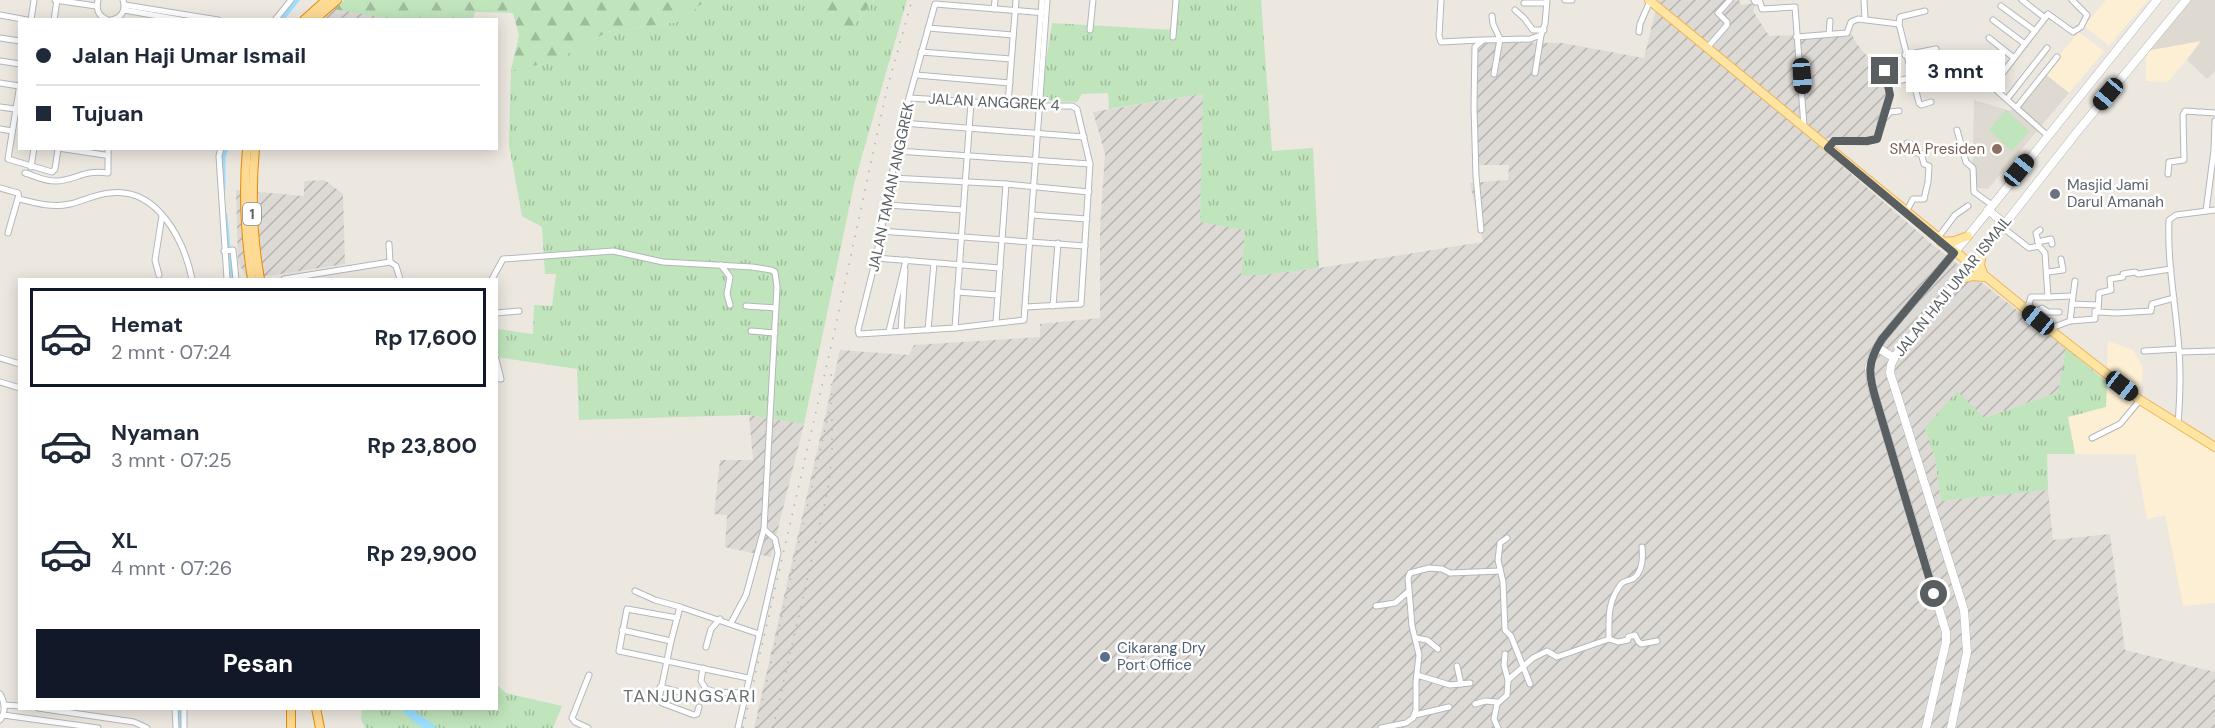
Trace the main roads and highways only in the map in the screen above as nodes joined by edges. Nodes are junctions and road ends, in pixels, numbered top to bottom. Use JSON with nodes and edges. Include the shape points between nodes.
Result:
{"nodes":[{"id":1,"x":326,"y":0,"type":"edge"},
{"id":2,"x":336,"y":0,"type":"edge"},
{"id":3,"x":1649,"y":0,"type":"edge"},
{"id":4,"x":2157,"y":0,"type":"edge"},
{"id":5,"x":2186,"y":0,"type":"edge"},
{"id":6,"x":306,"y":18,"type":"edge"},
{"id":7,"x":316,"y":18,"type":"edge"},
{"id":8,"x":247,"y":150,"type":"edge"},
{"id":9,"x":255,"y":150,"type":"edge"},
{"id":10,"x":1990,"y":208,"type":"junction"},
{"id":11,"x":2004,"y":226,"type":"junction"},
{"id":12,"x":1968,"y":236,"type":"junction"},
{"id":13,"x":1939,"y":240,"type":"junction"},
{"id":14,"x":1954,"y":253,"type":"junction"},
{"id":15,"x":1982,"y":253,"type":"junction"},
{"id":16,"x":1971,"y":266,"type":"junction"},
{"id":17,"x":1984,"y":277,"type":"junction"},
{"id":18,"x":252,"y":278,"type":"edge"},
{"id":19,"x":260,"y":278,"type":"edge"},
{"id":20,"x":1960,"y":279,"type":"junction"},
{"id":21,"x":1877,"y":347,"type":"junction"},
{"id":22,"x":1894,"y":358,"type":"junction"},
{"id":23,"x":2215,"y":447,"type":"edge"},
{"id":24,"x":291,"y":710,"type":"edge"},
{"id":25,"x":316,"y":710,"type":"edge"},
{"id":26,"x":291,"y":728,"type":"edge"},
{"id":27,"x":320,"y":728,"type":"edge"},
{"id":28,"x":1926,"y":728,"type":"edge"},
{"id":29,"x":1951,"y":728,"type":"edge"}],
"edges":[{"from":1,"to":6,"type":"highway"},
{"from":2,"to":7,"type":"highway"},
{"from":3,"to":13,"type":"main road"},
{"from":4,"to":10,"type":"main road","name":"JALAN HAJI UMAR ISMAIL"},
{"from":5,"to":11,"type":"main road","name":"JALAN HAJI UMAR ISMAIL"},
{"from":8,"to":18,"type":"highway","number":"1","via":[[244,220]]},
{"from":9,"to":19,"type":"highway","number":"1","via":[[251,210]]},
{"from":10,"to":11,"type":"main road"},
{"from":10,"to":12,"type":"main road","name":"JALAN HAJI UMAR ISMAIL"},
{"from":11,"to":15,"type":"main road","name":"JALAN HAJI UMAR ISMAIL"},
{"from":12,"to":13,"type":"main road","via":[[1955,241]]},
{"from":12,"to":14,"type":"main road","name":"JALAN HAJI UMAR ISMAIL"},
{"from":13,"to":14,"type":"main road"},
{"from":14,"to":16,"type":"main road"},
{"from":14,"to":21,"type":"main road","name":"JALAN HAJI UMAR ISMAIL"},
{"from":15,"to":16,"type":"main road","name":"JALAN HAJI UMAR ISMAIL"},
{"from":15,"to":17,"type":"main road","via":[[1980,266]]},
{"from":16,"to":17,"type":"main road"},
{"from":16,"to":20,"type":"main road","name":"JALAN HAJI UMAR ISMAIL"},
{"from":17,"to":20,"type":"main road"},
{"from":17,"to":23,"type":"main road","via":[[2140,400]]},
{"from":20,"to":22,"type":"main road","name":"JALAN HAJI UMAR ISMAIL"},
{"from":21,"to":22,"type":"main road"},
{"from":21,"to":28,"type":"main road","name":"JALAN HAJI UMAR ISMAIL","via":[[1869,368],[1872,387],[1946,632]]},
{"from":22,"to":29,"type":"main road","name":"JALAN HAJI UMAR ISMAIL","via":[[1890,373],[1965,610],[1967,652]]},
{"from":24,"to":26,"type":"highway"},
{"from":25,"to":27,"type":"highway"}]}
